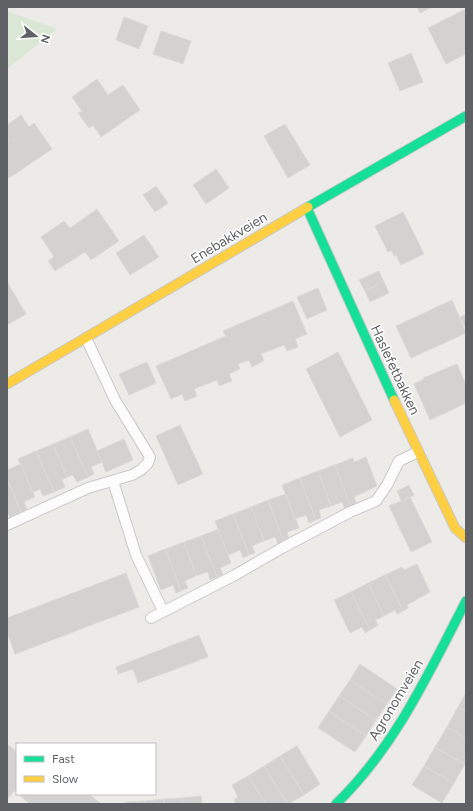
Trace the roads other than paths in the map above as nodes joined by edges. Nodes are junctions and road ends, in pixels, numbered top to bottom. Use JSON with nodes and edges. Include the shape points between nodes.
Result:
{"nodes":[{"id":1,"x":466,"y":116,"type":"edge"},
{"id":2,"x":307,"y":208,"type":"junction"},
{"id":3,"x":86,"y":338,"type":"junction"},
{"id":4,"x":7,"y":384,"type":"edge"},
{"id":5,"x":418,"y":452,"type":"junction"},
{"id":6,"x":113,"y":480,"type":"junction"},
{"id":7,"x":7,"y":525,"type":"edge"},
{"id":8,"x":466,"y":538,"type":"edge"},
{"id":9,"x":466,"y":601,"type":"edge"},
{"id":10,"x":162,"y":611,"type":"junction"},
{"id":11,"x":151,"y":618,"type":"dead end"},
{"id":12,"x":336,"y":804,"type":"edge"}],
"edges":[{"from":1,"to":2,"type":"street","name":"Enebakkveien"},
{"from":2,"to":3,"type":"street","name":"Enebakkveien"},
{"from":2,"to":5,"type":"street","name":"Haslefetbakken"},
{"from":3,"to":4,"type":"street","name":"Enebakkveien"},
{"from":3,"to":6,"type":"lane","via":[[115,400],[150,457],[141,470]]},
{"from":5,"to":8,"type":"street","name":"Haslefetbakken","via":[[451,521]]},
{"from":5,"to":10,"type":"lane","via":[[399,461],[376,501],[350,512],[235,575]]},
{"from":6,"to":7,"type":"lane","via":[[88,488]]},
{"from":6,"to":10,"type":"lane","via":[[136,555]]},
{"from":9,"to":12,"type":"street","name":"Agronomveien","via":[[455,626],[395,732],[352,790]]},
{"from":10,"to":11,"type":"lane"}]}
